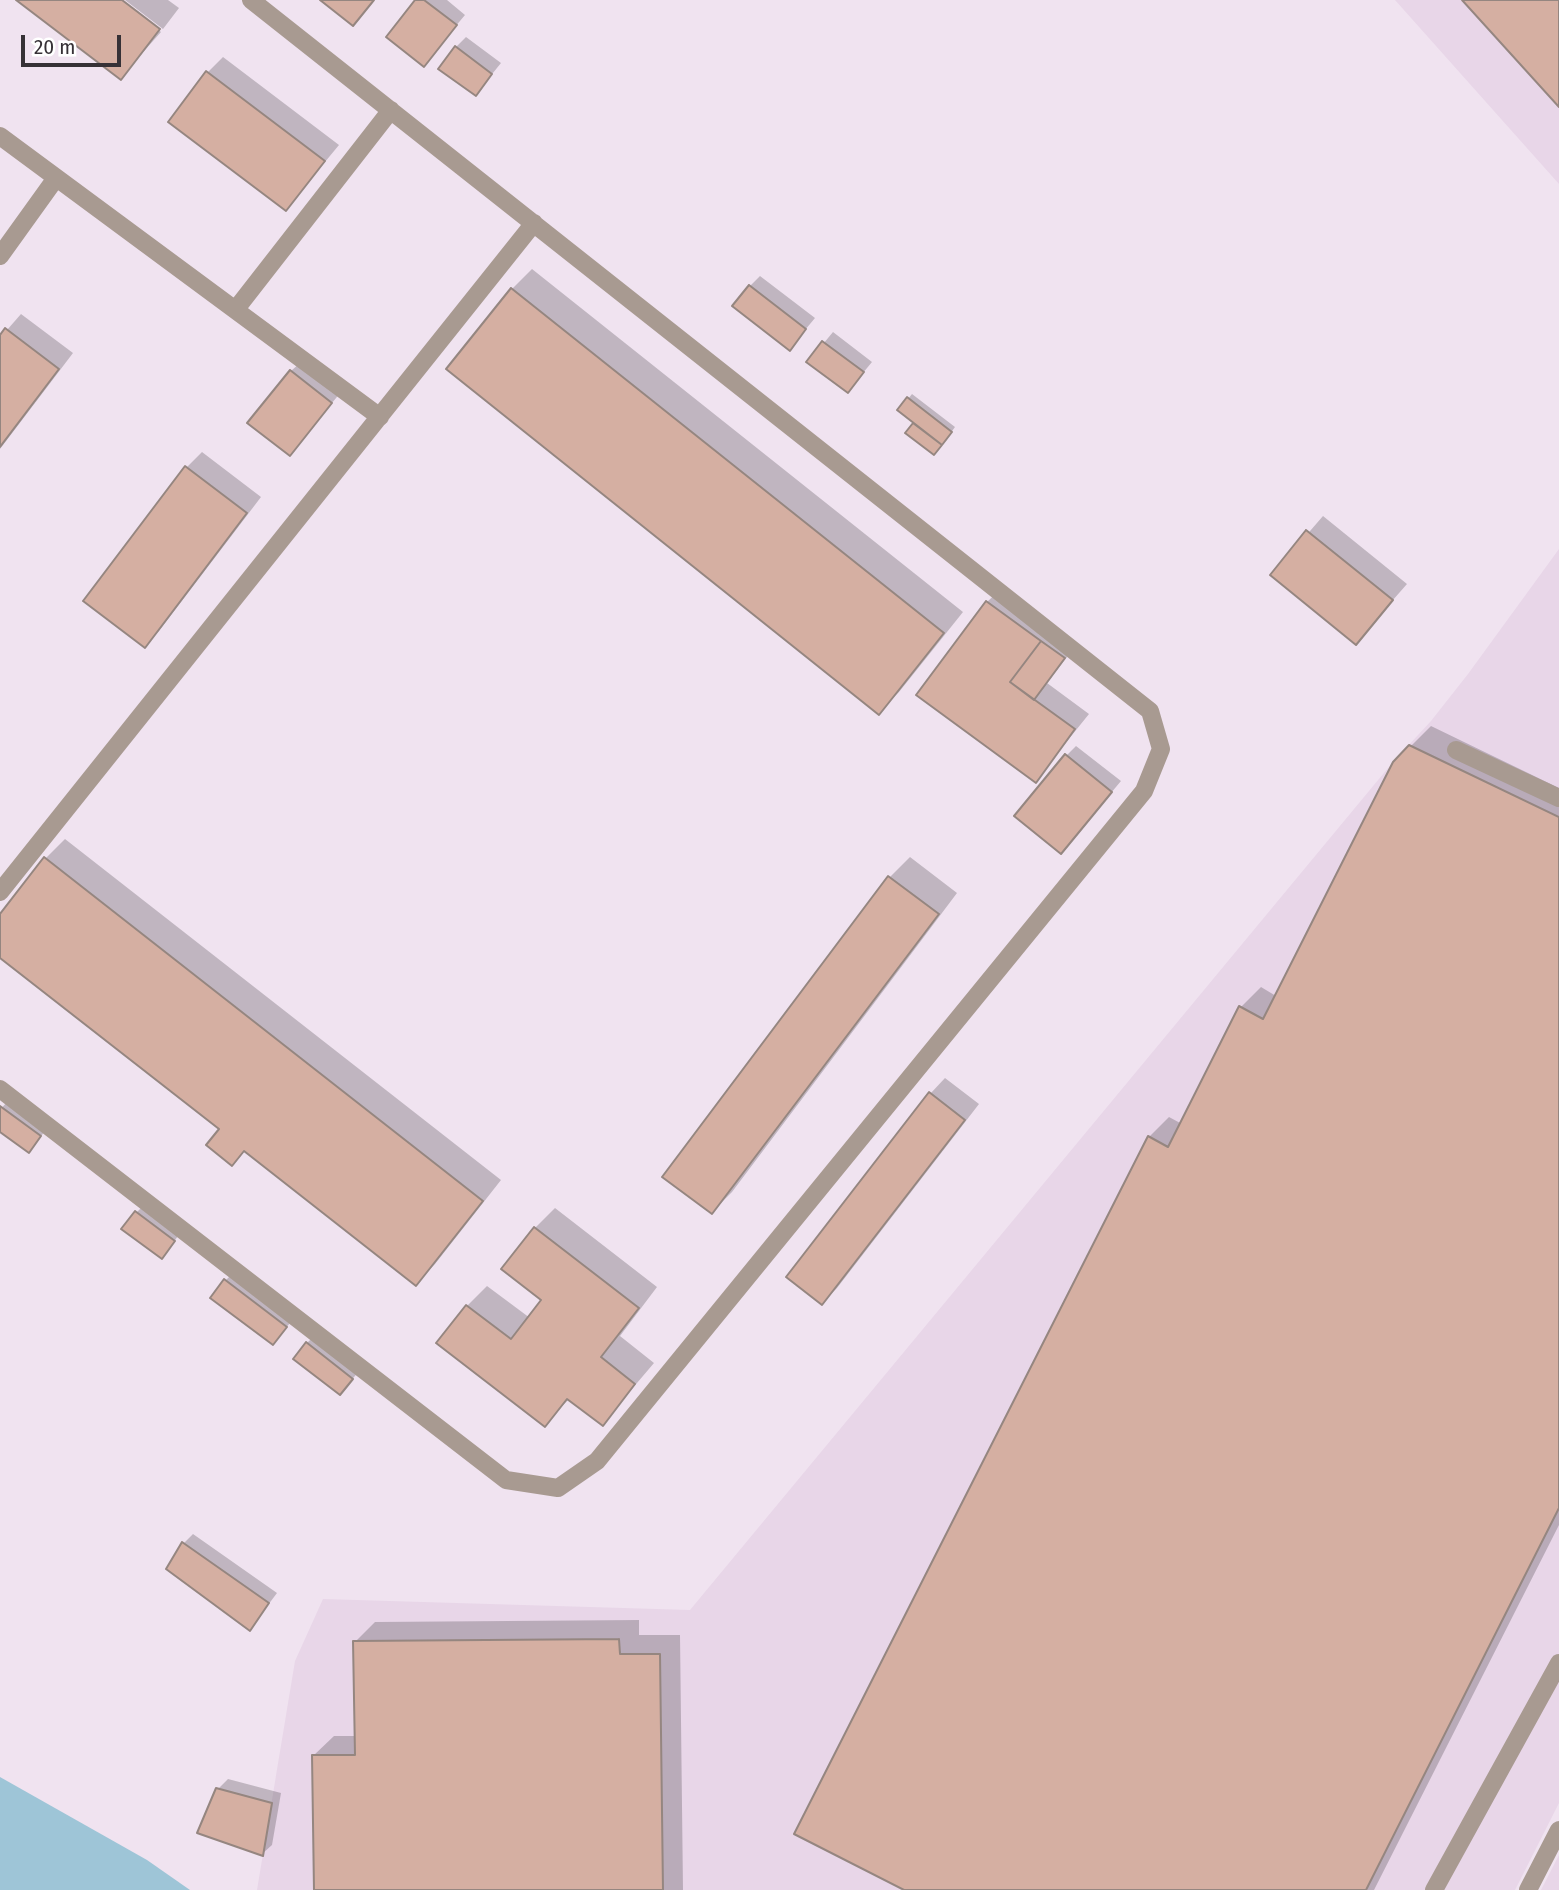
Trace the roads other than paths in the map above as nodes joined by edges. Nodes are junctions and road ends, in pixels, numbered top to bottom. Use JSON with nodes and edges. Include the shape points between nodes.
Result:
{"nodes":[{"id":1,"x":251,"y":0,"type":"edge"},
{"id":2,"x":391,"y":110,"type":"junction"},
{"id":3,"x":0,"y":136,"type":"edge"},
{"id":4,"x":55,"y":178,"type":"junction"},
{"id":5,"x":534,"y":223,"type":"junction"},
{"id":6,"x":0,"y":256,"type":"edge"},
{"id":7,"x":236,"y":309,"type":"junction"},
{"id":8,"x":380,"y":417,"type":"junction"},
{"id":9,"x":1457,"y":750,"type":"dead end"},
{"id":10,"x":1559,"y":798,"type":"edge"},
{"id":11,"x":0,"y":892,"type":"edge"},
{"id":12,"x":0,"y":1089,"type":"edge"},
{"id":13,"x":1559,"y":1663,"type":"edge"},
{"id":14,"x":1559,"y":1829,"type":"edge"},
{"id":15,"x":1434,"y":1890,"type":"edge"},
{"id":16,"x":1528,"y":1890,"type":"edge"}],
"edges":[{"from":1,"to":2,"type":"street"},
{"from":2,"to":5,"type":"street"},
{"from":2,"to":7,"type":"street"},
{"from":3,"to":4,"type":"street"},
{"from":4,"to":6,"type":"street"},
{"from":4,"to":7,"type":"street"},
{"from":5,"to":8,"type":"street"},
{"from":5,"to":12,"type":"street","via":[[1150,711],[1161,749],[1144,791],[597,1461],[558,1488],[506,1479]]},
{"from":7,"to":8,"type":"street"},
{"from":8,"to":11,"type":"street"},
{"from":9,"to":10,"type":"street"},
{"from":13,"to":15,"type":"street"},
{"from":14,"to":16,"type":"street"}]}
